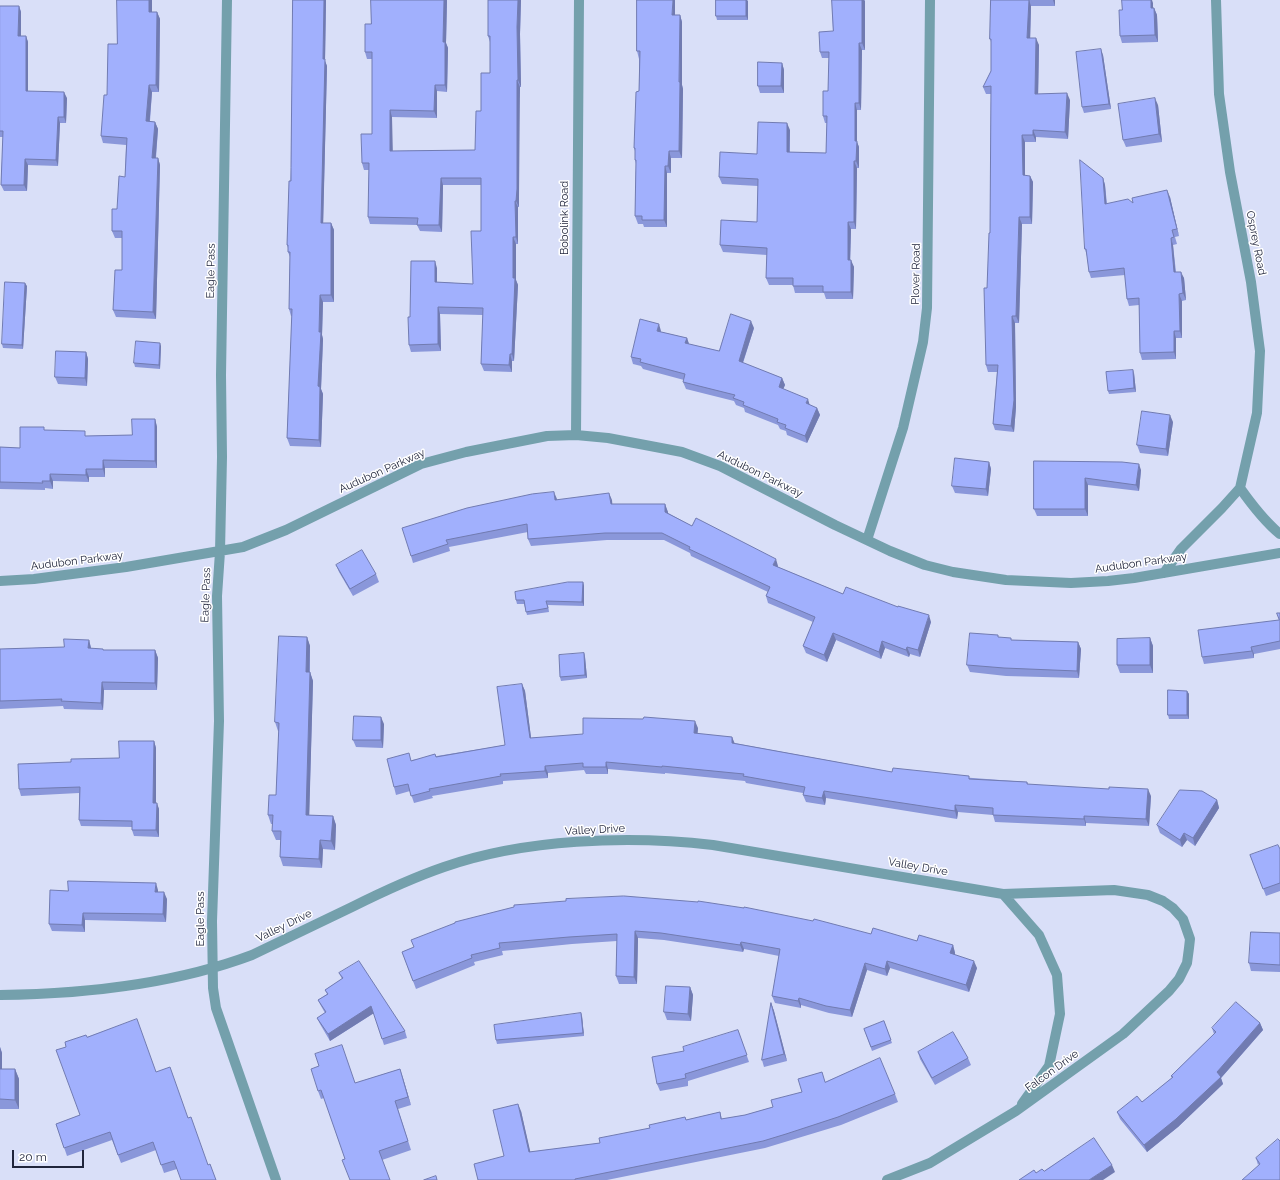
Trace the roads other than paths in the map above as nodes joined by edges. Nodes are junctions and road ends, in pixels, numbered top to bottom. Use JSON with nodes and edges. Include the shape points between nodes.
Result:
{"nodes":[{"id":1,"x":227,"y":0,"type":"edge"},
{"id":2,"x":579,"y":0,"type":"edge"},
{"id":3,"x":930,"y":0,"type":"edge"},
{"id":4,"x":1216,"y":0,"type":"edge"},
{"id":5,"x":576,"y":435,"type":"junction"},
{"id":6,"x":1240,"y":488,"type":"junction"},
{"id":7,"x":1280,"y":534,"type":"edge"},
{"id":8,"x":867,"y":540,"type":"junction"},
{"id":9,"x":220,"y":552,"type":"junction"},
{"id":10,"x":1280,"y":553,"type":"edge"},
{"id":11,"x":1164,"y":573,"type":"junction"},
{"id":12,"x":0,"y":581,"type":"edge"},
{"id":13,"x":1003,"y":894,"type":"junction"},
{"id":14,"x":1190,"y":939,"type":"joint"},
{"id":15,"x":213,"y":967,"type":"junction"},
{"id":16,"x":0,"y":995,"type":"edge"},
{"id":17,"x":1016,"y":1111,"type":"junction"},
{"id":18,"x":276,"y":1180,"type":"edge"},
{"id":19,"x":887,"y":1180,"type":"edge"}],
"edges":[{"from":1,"to":9,"type":"street","name":"Eagle Pass"},
{"from":2,"to":5,"type":"street","name":"Bobolink Road"},
{"from":3,"to":8,"type":"street","name":"Plover Road","via":[[927,308],[923,342],[903,428]]},
{"from":4,"to":6,"type":"street","name":"Osprey Road","via":[[1219,94],[1260,351],[1257,413]]},
{"from":5,"to":8,"type":"street","name":"Audubon Parkway","via":[[635,442],[682,452],[713,463]]},
{"from":5,"to":9,"type":"street","name":"Audubon Parkway","via":[[546,436],[466,452],[422,464],[286,530],[243,547]]},
{"from":6,"to":7,"type":"street","via":[[1270,526]]},
{"from":6,"to":11,"type":"street","name":"Osprey Road","via":[[1180,549]]},
{"from":8,"to":11,"type":"street","name":"Audubon Parkway","via":[[925,565],[1006,580],[1078,582]]},
{"from":9,"to":12,"type":"street","name":"Audubon Parkway","via":[[126,567]]},
{"from":9,"to":15,"type":"street","name":"Eagle Pass","via":[[217,596],[219,720],[212,920]]},
{"from":10,"to":11,"type":"street","name":"Audubon Parkway"},
{"from":13,"to":14,"type":"street","name":"Valley Drive","via":[[1114,890],[1148,895],[1173,908],[1183,919]]},
{"from":13,"to":15,"type":"street","name":"Valley Drive","via":[[686,842],[620,840],[545,845],[480,856],[425,874],[252,955]]},
{"from":13,"to":17,"type":"street","via":[[1039,935],[1057,975],[1060,1014],[1049,1066]]},
{"from":14,"to":17,"type":"street","name":"Falcon Drive","via":[[1187,963],[1169,991],[1123,1034]]},
{"from":15,"to":16,"type":"street","name":"Valley Drive","via":[[179,977],[95,990]]},
{"from":15,"to":18,"type":"street","name":"Eagle Pass","via":[[216,1008]]},
{"from":17,"to":19,"type":"street","name":"Falcon Drive","via":[[930,1163]]}]}
